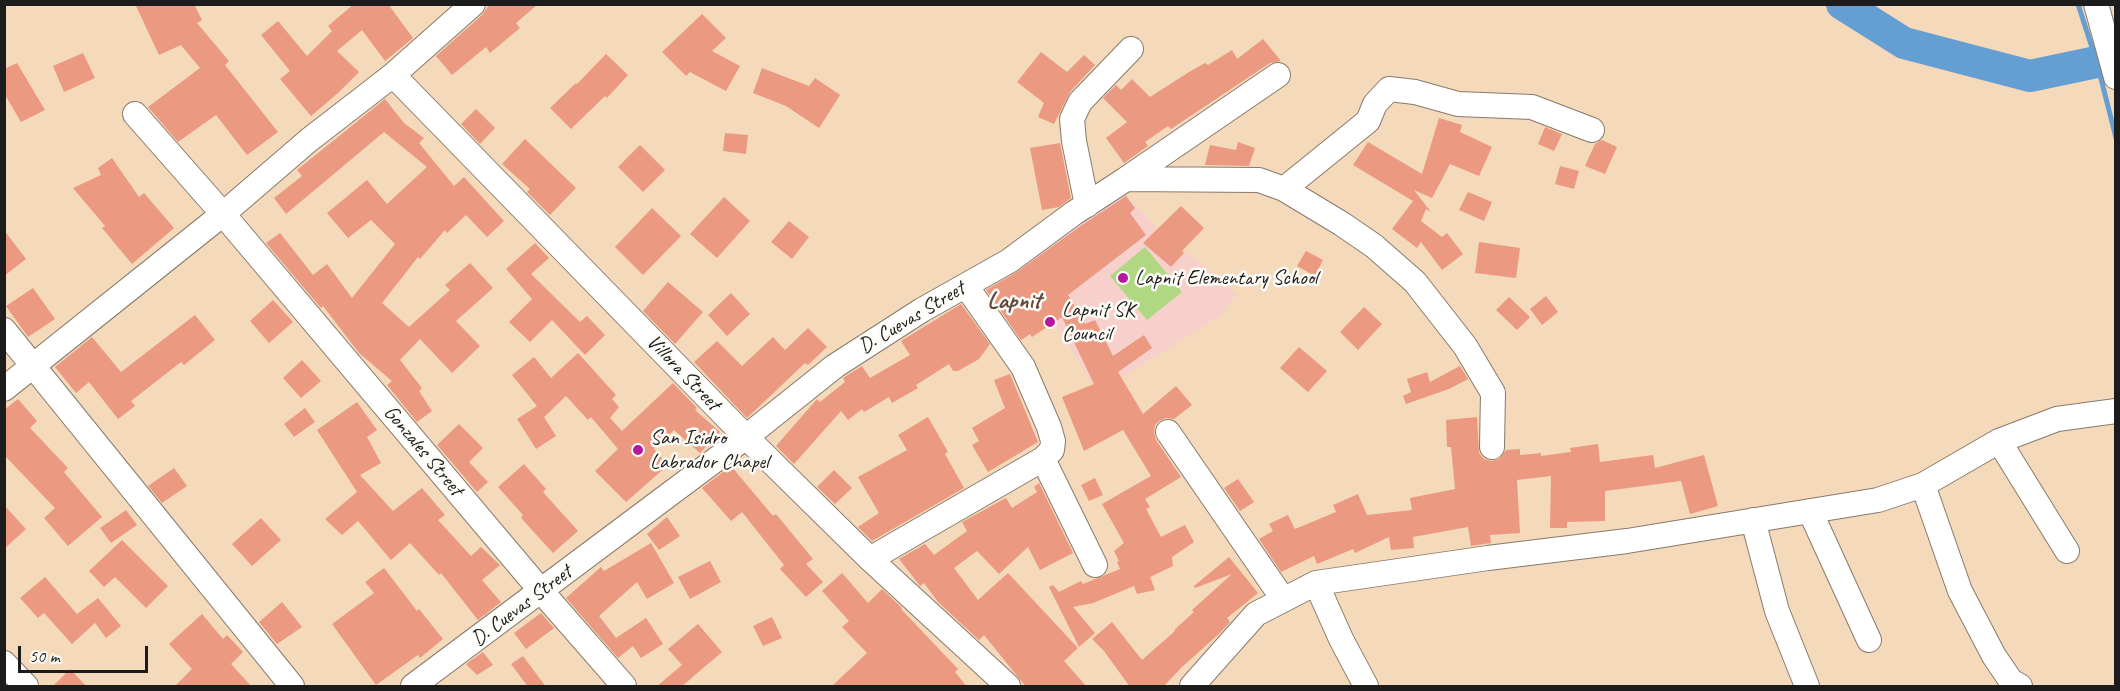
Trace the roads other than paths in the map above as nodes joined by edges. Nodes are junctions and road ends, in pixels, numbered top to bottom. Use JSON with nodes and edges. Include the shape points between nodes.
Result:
{"nodes":[{"id":1,"x":473,"y":4,"type":"edge"},
{"id":2,"x":2096,"y":4,"type":"edge"},
{"id":3,"x":1131,"y":50,"type":"dead end"},
{"id":4,"x":393,"y":75,"type":"junction"},
{"id":5,"x":1278,"y":75,"type":"dead end"},
{"id":6,"x":2115,"y":77,"type":"edge"},
{"id":7,"x":135,"y":114,"type":"dead end"},
{"id":8,"x":1592,"y":130,"type":"dead end"},
{"id":9,"x":1126,"y":179,"type":"junction"},
{"id":10,"x":1284,"y":189,"type":"junction"},
{"id":11,"x":1087,"y":205,"type":"junction"},
{"id":12,"x":223,"y":214,"type":"junction"},
{"id":13,"x":966,"y":286,"type":"junction"},
{"id":14,"x":4,"y":330,"type":"edge"},
{"id":15,"x":33,"y":365,"type":"junction"},
{"id":16,"x":4,"y":389,"type":"edge"},
{"id":17,"x":2115,"y":411,"type":"edge"},
{"id":18,"x":1168,"y":432,"type":"dead end"},
{"id":19,"x":746,"y":437,"type":"junction"},
{"id":20,"x":1999,"y":441,"type":"junction"},
{"id":21,"x":1492,"y":447,"type":"dead end"},
{"id":22,"x":1043,"y":459,"type":"junction"},
{"id":23,"x":1923,"y":485,"type":"junction"},
{"id":24,"x":1810,"y":511,"type":"junction"},
{"id":25,"x":1754,"y":520,"type":"junction"},
{"id":26,"x":2067,"y":551,"type":"dead end"},
{"id":27,"x":870,"y":559,"type":"junction"},
{"id":28,"x":1095,"y":565,"type":"dead end"},
{"id":29,"x":1316,"y":583,"type":"junction"},
{"id":30,"x":542,"y":592,"type":"junction"},
{"id":31,"x":1283,"y":598,"type":"junction"},
{"id":32,"x":1869,"y":640,"type":"dead end"},
{"id":33,"x":4,"y":663,"type":"edge"},
{"id":34,"x":26,"y":687,"type":"edge"},
{"id":35,"x":292,"y":687,"type":"edge"},
{"id":36,"x":413,"y":687,"type":"edge"},
{"id":37,"x":624,"y":687,"type":"edge"},
{"id":38,"x":1008,"y":687,"type":"edge"},
{"id":39,"x":1192,"y":687,"type":"edge"},
{"id":40,"x":1366,"y":687,"type":"edge"},
{"id":41,"x":1807,"y":687,"type":"edge"},
{"id":42,"x":2019,"y":687,"type":"edge"}],
"edges":[{"from":1,"to":4,"type":"street"},
{"from":2,"to":6,"type":"street"},
{"from":3,"to":11,"type":"street","via":[[1080,102],[1072,118]]},
{"from":4,"to":12,"type":"street"},
{"from":4,"to":19,"type":"street","name":"Villora Street"},
{"from":5,"to":9,"type":"street","name":"D. Cuevas Street"},
{"from":7,"to":12,"type":"street","name":"Gonzales Street"},
{"from":8,"to":10,"type":"street","via":[[1532,107],[1458,104],[1389,89],[1375,104],[1368,122]]},
{"from":9,"to":10,"type":"street","via":[[1259,180]]},
{"from":9,"to":11,"type":"street","name":"D. Cuevas Street"},
{"from":10,"to":21,"type":"street","via":[[1374,246],[1415,282],[1465,346],[1493,393]]},
{"from":11,"to":13,"type":"street","name":"D. Cuevas Street","via":[[1009,261]]},
{"from":12,"to":15,"type":"street"},
{"from":12,"to":30,"type":"street","name":"Gonzales Street"},
{"from":13,"to":19,"type":"street","name":"D. Cuevas Street","via":[[835,366]]},
{"from":13,"to":22,"type":"street","via":[[1023,367],[1053,441],[1052,450]]},
{"from":14,"to":15,"type":"street"},
{"from":15,"to":16,"type":"street"},
{"from":15,"to":35,"type":"street"},
{"from":17,"to":20,"type":"street","via":[[2056,419]]},
{"from":18,"to":31,"type":"street"},
{"from":19,"to":27,"type":"street","name":"Villora Street"},
{"from":19,"to":30,"type":"street","name":"D. Cuevas Street"},
{"from":20,"to":23,"type":"street"},
{"from":20,"to":26,"type":"street"},
{"from":22,"to":27,"type":"street"},
{"from":22,"to":28,"type":"street"},
{"from":23,"to":24,"type":"street","via":[[1878,500]]},
{"from":23,"to":42,"type":"street","via":[[1960,591],[1994,656]]},
{"from":24,"to":25,"type":"street"},
{"from":24,"to":32,"type":"street"},
{"from":25,"to":29,"type":"street"},
{"from":25,"to":41,"type":"street","via":[[1777,611]]},
{"from":27,"to":38,"type":"street","name":"Villora Street"},
{"from":29,"to":31,"type":"street"},
{"from":29,"to":40,"type":"street"},
{"from":30,"to":36,"type":"street","name":"D. Cuevas Street"},
{"from":30,"to":37,"type":"street","name":"Gonzales Street"},
{"from":31,"to":39,"type":"street","via":[[1256,614]]},
{"from":33,"to":34,"type":"street"}]}
